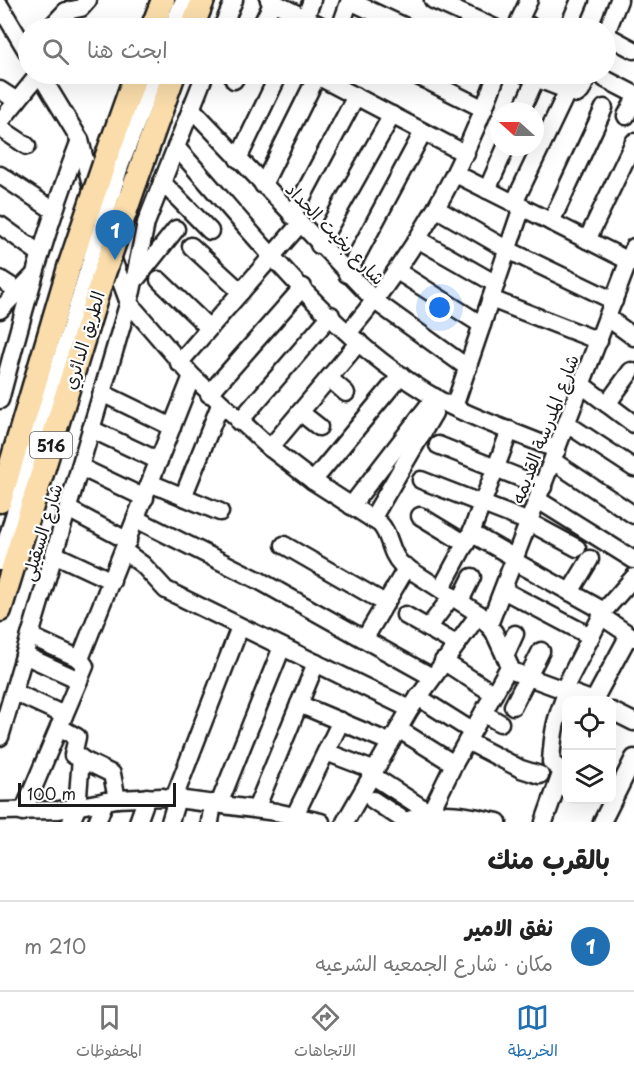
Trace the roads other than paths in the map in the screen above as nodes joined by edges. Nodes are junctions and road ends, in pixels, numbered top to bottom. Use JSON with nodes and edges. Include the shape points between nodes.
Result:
{"nodes":[{"id":1,"x":88,"y":0,"type":"edge"},
{"id":2,"x":163,"y":0,"type":"edge"},
{"id":3,"x":184,"y":0,"type":"edge"},
{"id":4,"x":203,"y":0,"type":"edge"},
{"id":5,"x":234,"y":0,"type":"edge"},
{"id":6,"x":312,"y":0,"type":"edge"},
{"id":7,"x":433,"y":0,"type":"edge"},
{"id":8,"x":529,"y":0,"type":"edge"},
{"id":9,"x":580,"y":0,"type":"edge"},
{"id":10,"x":272,"y":1,"type":"edge"},
{"id":11,"x":350,"y":1,"type":"edge"},
{"id":12,"x":628,"y":3,"type":"edge"},
{"id":13,"x":3,"y":8,"type":"edge"},
{"id":14,"x":59,"y":18,"type":"edge"},
{"id":15,"x":157,"y":18,"type":"edge"},
{"id":16,"x":176,"y":18,"type":"edge"},
{"id":17,"x":196,"y":18,"type":"edge"},
{"id":18,"x":226,"y":18,"type":"edge"},
{"id":19,"x":264,"y":18,"type":"edge"},
{"id":20,"x":296,"y":18,"type":"edge"},
{"id":21,"x":305,"y":18,"type":"edge"},
{"id":22,"x":344,"y":18,"type":"edge"},
{"id":23,"x":387,"y":18,"type":"edge"},
{"id":24,"x":473,"y":18,"type":"edge"},
{"id":25,"x":527,"y":18,"type":"edge"},
{"id":26,"x":572,"y":18,"type":"edge"},
{"id":27,"x":616,"y":20,"type":"edge"},
{"id":28,"x":18,"y":35,"type":"edge"},
{"id":29,"x":616,"y":40,"type":"edge"},
{"id":30,"x":634,"y":50,"type":"edge"},
{"id":31,"x":31,"y":84,"type":"edge"},
{"id":32,"x":45,"y":84,"type":"edge"},
{"id":33,"x":134,"y":84,"type":"edge"},
{"id":34,"x":151,"y":84,"type":"edge"},
{"id":35,"x":168,"y":84,"type":"edge"},
{"id":36,"x":201,"y":84,"type":"edge"},
{"id":37,"x":274,"y":84,"type":"edge"},
{"id":38,"x":314,"y":84,"type":"edge"},
{"id":39,"x":334,"y":84,"type":"edge"},
{"id":40,"x":434,"y":84,"type":"edge"},
{"id":41,"x":493,"y":84,"type":"edge"},
{"id":42,"x":535,"y":84,"type":"edge"},
{"id":43,"x":555,"y":84,"type":"edge"},
{"id":44,"x":584,"y":84,"type":"edge"},
{"id":45,"x":615,"y":84,"type":"edge"},
{"id":46,"x":0,"y":90,"type":"edge"},
{"id":47,"x":568,"y":90,"type":"junction"},
{"id":48,"x":634,"y":94,"type":"edge"},
{"id":49,"x":356,"y":96,"type":"junction"},
{"id":50,"x":17,"y":101,"type":"junction"},
{"id":51,"x":526,"y":102,"type":"edge"},
{"id":52,"x":191,"y":108,"type":"junction"},
{"id":53,"x":604,"y":108,"type":"dead end"},
{"id":54,"x":484,"y":109,"type":"junction"},
{"id":55,"x":392,"y":115,"type":"junction"},
{"id":56,"x":0,"y":122,"type":"edge"},
{"id":57,"x":0,"y":128,"type":"edge"},
{"id":58,"x":423,"y":132,"type":"junction"},
{"id":59,"x":81,"y":140,"type":"junction"},
{"id":60,"x":634,"y":142,"type":"edge"},
{"id":61,"x":27,"y":146,"type":"dead end"},
{"id":62,"x":176,"y":147,"type":"junction"},
{"id":63,"x":466,"y":154,"type":"junction"},
{"id":64,"x":502,"y":156,"type":"edge"},
{"id":65,"x":238,"y":159,"type":"junction"},
{"id":66,"x":120,"y":171,"type":"junction"},
{"id":67,"x":456,"y":174,"type":"junction"},
{"id":68,"x":0,"y":175,"type":"edge"},
{"id":69,"x":162,"y":182,"type":"junction"},
{"id":70,"x":263,"y":185,"type":"junction"},
{"id":71,"x":487,"y":190,"type":"junction"},
{"id":72,"x":518,"y":205,"type":"junction"},
{"id":73,"x":437,"y":209,"type":"junction"},
{"id":74,"x":53,"y":210,"type":"junction"},
{"id":75,"x":296,"y":220,"type":"junction"},
{"id":76,"x":551,"y":222,"type":"junction"},
{"id":77,"x":0,"y":225,"type":"edge"},
{"id":78,"x":176,"y":230,"type":"dead end"},
{"id":79,"x":210,"y":231,"type":"dead end"},
{"id":80,"x":419,"y":240,"type":"junction"},
{"id":81,"x":587,"y":240,"type":"junction"},
{"id":82,"x":319,"y":245,"type":"junction"},
{"id":83,"x":190,"y":246,"type":"dead end"},
{"id":84,"x":508,"y":250,"type":"junction"},
{"id":85,"x":39,"y":253,"type":"junction"},
{"id":86,"x":631,"y":254,"type":"edge"},
{"id":87,"x":273,"y":255,"type":"junction"},
{"id":88,"x":86,"y":272,"type":"junction"},
{"id":89,"x":397,"y":272,"type":"junction"},
{"id":90,"x":347,"y":274,"type":"junction"},
{"id":91,"x":33,"y":276,"type":"junction"},
{"id":92,"x":0,"y":279,"type":"edge"},
{"id":93,"x":136,"y":279,"type":"junction"},
{"id":94,"x":159,"y":280,"type":"dead end"},
{"id":95,"x":628,"y":286,"type":"edge"},
{"id":96,"x":303,"y":287,"type":"junction"},
{"id":97,"x":17,"y":290,"type":"junction"},
{"id":98,"x":241,"y":292,"type":"junction"},
{"id":99,"x":493,"y":292,"type":"junction"},
{"id":100,"x":375,"y":301,"type":"junction"},
{"id":101,"x":614,"y":301,"type":"junction"},
{"id":102,"x":129,"y":303,"type":"junction"},
{"id":103,"x":0,"y":310,"type":"edge"},
{"id":104,"x":331,"y":315,"type":"junction"},
{"id":105,"x":608,"y":318,"type":"junction"},
{"id":106,"x":482,"y":325,"type":"junction"},
{"id":107,"x":209,"y":328,"type":"junction"},
{"id":108,"x":354,"y":337,"type":"junction"},
{"id":109,"x":634,"y":338,"type":"edge"},
{"id":110,"x":599,"y":340,"type":"junction"},
{"id":111,"x":179,"y":363,"type":"junction"},
{"id":112,"x":468,"y":368,"type":"junction"},
{"id":113,"x":631,"y":371,"type":"dead end"},
{"id":114,"x":3,"y":374,"type":"edge"},
{"id":115,"x":401,"y":375,"type":"junction"},
{"id":116,"x":192,"y":376,"type":"junction"},
{"id":117,"x":329,"y":378,"type":"junction"},
{"id":118,"x":582,"y":386,"type":"junction"},
{"id":119,"x":102,"y":393,"type":"junction"},
{"id":120,"x":346,"y":393,"type":"dead end"},
{"id":121,"x":215,"y":399,"type":"junction"},
{"id":122,"x":0,"y":400,"type":"edge"},
{"id":123,"x":444,"y":402,"type":"junction"},
{"id":124,"x":607,"y":404,"type":"junction"},
{"id":125,"x":300,"y":412,"type":"junction"},
{"id":126,"x":239,"y":422,"type":"junction"},
{"id":127,"x":567,"y":424,"type":"junction"},
{"id":128,"x":634,"y":424,"type":"edge"},
{"id":129,"x":172,"y":427,"type":"junction"},
{"id":130,"x":319,"y":427,"type":"dead end"},
{"id":131,"x":92,"y":429,"type":"junction"},
{"id":132,"x":510,"y":430,"type":"junction"},
{"id":133,"x":438,"y":445,"type":"dead end"},
{"id":134,"x":270,"y":448,"type":"junction"},
{"id":135,"x":555,"y":455,"type":"junction"},
{"id":136,"x":159,"y":461,"type":"junction"},
{"id":137,"x":80,"y":467,"type":"junction"},
{"id":138,"x":496,"y":468,"type":"junction"},
{"id":139,"x":634,"y":468,"type":"edge"},
{"id":140,"x":421,"y":480,"type":"dead end"},
{"id":141,"x":313,"y":481,"type":"junction"},
{"id":142,"x":147,"y":490,"type":"junction"},
{"id":143,"x":540,"y":493,"type":"junction"},
{"id":144,"x":183,"y":497,"type":"junction"},
{"id":145,"x":0,"y":501,"type":"edge"},
{"id":146,"x":482,"y":504,"type":"junction"},
{"id":147,"x":351,"y":506,"type":"junction"},
{"id":148,"x":68,"y":509,"type":"junction"},
{"id":149,"x":220,"y":512,"type":"dead end"},
{"id":150,"x":634,"y":515,"type":"edge"},
{"id":151,"x":420,"y":516,"type":"dead end"},
{"id":152,"x":136,"y":519,"type":"junction"},
{"id":153,"x":372,"y":519,"type":"junction"},
{"id":154,"x":529,"y":522,"type":"junction"},
{"id":155,"x":469,"y":538,"type":"junction"},
{"id":156,"x":126,"y":545,"type":"junction"},
{"id":157,"x":284,"y":545,"type":"dead end"},
{"id":158,"x":577,"y":548,"type":"dead end"},
{"id":159,"x":54,"y":554,"type":"junction"},
{"id":160,"x":590,"y":559,"type":"dead end"},
{"id":161,"x":514,"y":560,"type":"junction"},
{"id":162,"x":634,"y":560,"type":"edge"},
{"id":163,"x":0,"y":562,"type":"edge"},
{"id":164,"x":407,"y":567,"type":"junction"},
{"id":165,"x":472,"y":577,"type":"dead end"},
{"id":166,"x":634,"y":577,"type":"edge"},
{"id":167,"x":112,"y":581,"type":"junction"},
{"id":168,"x":503,"y":590,"type":"junction"},
{"id":169,"x":570,"y":592,"type":"junction"},
{"id":170,"x":628,"y":593,"type":"edge"},
{"id":171,"x":451,"y":595,"type":"junction"},
{"id":172,"x":385,"y":603,"type":"junction"},
{"id":173,"x":0,"y":610,"type":"edge"},
{"id":174,"x":603,"y":614,"type":"junction"},
{"id":175,"x":405,"y":615,"type":"dead end"},
{"id":176,"x":484,"y":620,"type":"junction"},
{"id":177,"x":240,"y":627,"type":"junction"},
{"id":178,"x":428,"y":628,"type":"junction"},
{"id":179,"x":515,"y":634,"type":"dead end"},
{"id":180,"x":30,"y":636,"type":"junction"},
{"id":181,"x":590,"y":636,"type":"junction"},
{"id":182,"x":632,"y":637,"type":"edge"},
{"id":183,"x":364,"y":638,"type":"junction"},
{"id":184,"x":456,"y":644,"type":"junction"},
{"id":185,"x":282,"y":647,"type":"junction"},
{"id":186,"x":541,"y":651,"type":"dead end"},
{"id":187,"x":24,"y":655,"type":"junction"},
{"id":188,"x":80,"y":659,"type":"junction"},
{"id":189,"x":443,"y":662,"type":"junction"},
{"id":190,"x":507,"y":662,"type":"junction"},
{"id":191,"x":316,"y":663,"type":"junction"},
{"id":192,"x":432,"y":677,"type":"junction"},
{"id":193,"x":528,"y":677,"type":"junction"},
{"id":194,"x":79,"y":680,"type":"junction"},
{"id":195,"x":566,"y":690,"type":"junction"},
{"id":196,"x":14,"y":692,"type":"junction"},
{"id":197,"x":494,"y":694,"type":"junction"},
{"id":198,"x":582,"y":696,"type":"edge"},
{"id":199,"x":595,"y":696,"type":"edge"},
{"id":200,"x":414,"y":703,"type":"junction"},
{"id":201,"x":299,"y":704,"type":"junction"},
{"id":202,"x":483,"y":713,"type":"junction"},
{"id":203,"x":616,"y":713,"type":"edge"},
{"id":204,"x":633,"y":720,"type":"edge"},
{"id":205,"x":61,"y":721,"type":"junction"},
{"id":206,"x":341,"y":721,"type":"junction"},
{"id":207,"x":403,"y":732,"type":"dead end"},
{"id":208,"x":470,"y":736,"type":"junction"},
{"id":209,"x":0,"y":737,"type":"edge"},
{"id":210,"x":389,"y":742,"type":"junction"},
{"id":211,"x":326,"y":752,"type":"junction"},
{"id":212,"x":81,"y":758,"type":"junction"},
{"id":213,"x":634,"y":758,"type":"edge"},
{"id":214,"x":454,"y":764,"type":"junction"},
{"id":215,"x":372,"y":772,"type":"junction"},
{"id":216,"x":540,"y":775,"type":"dead end"},
{"id":217,"x":627,"y":790,"type":"edge"},
{"id":218,"x":147,"y":797,"type":"junction"},
{"id":219,"x":176,"y":799,"type":"junction"},
{"id":220,"x":111,"y":800,"type":"junction"},
{"id":221,"x":373,"y":800,"type":"dead end"},
{"id":222,"x":216,"y":804,"type":"junction"},
{"id":223,"x":0,"y":811,"type":"edge"},
{"id":224,"x":252,"y":813,"type":"edge"},
{"id":225,"x":430,"y":813,"type":"junction"},
{"id":226,"x":30,"y":815,"type":"edge"},
{"id":227,"x":74,"y":815,"type":"edge"},
{"id":228,"x":299,"y":818,"type":"edge"},
{"id":229,"x":463,"y":819,"type":"edge"},
{"id":230,"x":97,"y":822,"type":"edge"},
{"id":231,"x":138,"y":822,"type":"edge"},
{"id":232,"x":170,"y":822,"type":"edge"},
{"id":233,"x":210,"y":822,"type":"edge"},
{"id":234,"x":321,"y":822,"type":"edge"},
{"id":235,"x":345,"y":822,"type":"edge"},
{"id":236,"x":404,"y":822,"type":"edge"},
{"id":237,"x":498,"y":822,"type":"edge"},
{"id":238,"x":544,"y":822,"type":"edge"},
{"id":239,"x":602,"y":822,"type":"edge"}],
"edges":[{"from":1,"to":14,"type":"street","via":[[81,8],[66,10]]},
{"from":2,"to":15,"type":"highway"},
{"from":3,"to":16,"type":"street"},
{"from":4,"to":17,"type":"highway"},
{"from":5,"to":18,"type":"street"},
{"from":6,"to":21,"type":"street"},
{"from":7,"to":24,"type":"street"},
{"from":8,"to":25,"type":"street"},
{"from":9,"to":26,"type":"street"},
{"from":10,"to":19,"type":"street"},
{"from":10,"to":20,"type":"street"},
{"from":11,"to":22,"type":"street"},
{"from":11,"to":23,"type":"street"},
{"from":12,"to":27,"type":"street"},
{"from":13,"to":28,"type":"street"},
{"from":29,"to":30,"type":"street"},
{"from":31,"to":50,"type":"street"},
{"from":32,"to":59,"type":"street"},
{"from":33,"to":66,"type":"highway","name":"الطريق الدائري","number":"516"},
{"from":34,"to":66,"type":"street"},
{"from":35,"to":66,"type":"highway","name":"الطريق الدائري","number":"516"},
{"from":36,"to":52,"type":"street","name":"شارع السقيلى"},
{"from":37,"to":65,"type":"street"},
{"from":38,"to":70,"type":"street"},
{"from":39,"to":49,"type":"street"},
{"from":40,"to":54,"type":"street"},
{"from":41,"to":54,"type":"street"},
{"from":42,"to":51,"type":"street"},
{"from":43,"to":47,"type":"street"},
{"from":44,"to":47,"type":"street","via":[[580,93]]},
{"from":45,"to":48,"type":"street"},
{"from":46,"to":50,"type":"street"},
{"from":47,"to":72,"type":"street"},
{"from":49,"to":55,"type":"street"},
{"from":49,"to":75,"type":"street"},
{"from":50,"to":56,"type":"street"},
{"from":52,"to":62,"type":"street","name":"شارع السقيلى"},
{"from":52,"to":65,"type":"street","name":"شارع بخيت الحداد"},
{"from":53,"to":76,"type":"street"},
{"from":54,"to":63,"type":"street"},
{"from":55,"to":58,"type":"street"},
{"from":55,"to":82,"type":"street"},
{"from":57,"to":61,"type":"street"},
{"from":58,"to":63,"type":"street"},
{"from":58,"to":90,"type":"street"},
{"from":59,"to":74,"type":"street"},
{"from":59,"to":102,"type":"street","via":[[100,224]]},
{"from":60,"to":81,"type":"street"},
{"from":62,"to":69,"type":"street","name":"شارع السقيلى"},
{"from":62,"to":87,"type":"street"},
{"from":63,"to":67,"type":"street"},
{"from":64,"to":71,"type":"street"},
{"from":65,"to":70,"type":"street","name":"شارع بخيت الحداد"},
{"from":66,"to":88,"type":"highway","name":"الطريق الدائري","number":"516","bridge":true},
{"from":66,"to":88,"type":"highway","name":"الطريق الدائري","number":"516","bridge":true},
{"from":67,"to":71,"type":"street"},
{"from":67,"to":73,"type":"street"},
{"from":68,"to":74,"type":"street"},
{"from":69,"to":79,"type":"street"},
{"from":69,"to":93,"type":"street","name":"شارع السقيلى","via":[[146,223]]},
{"from":70,"to":75,"type":"street","name":"شارع بخيت الحداد"},
{"from":71,"to":72,"type":"street"},
{"from":72,"to":76,"type":"street"},
{"from":72,"to":84,"type":"street"},
{"from":73,"to":80,"type":"street"},
{"from":73,"to":84,"type":"street"},
{"from":74,"to":85,"type":"street"},
{"from":75,"to":82,"type":"street","name":"شارع بخيت الحداد"},
{"from":75,"to":87,"type":"street"},
{"from":76,"to":81,"type":"street"},
{"from":77,"to":85,"type":"street"},
{"from":78,"to":93,"type":"street"},
{"from":80,"to":89,"type":"street"},
{"from":80,"to":99,"type":"street"},
{"from":81,"to":86,"type":"street"},
{"from":82,"to":90,"type":"street","name":"شارع بخيت الحداد"},
{"from":83,"to":98,"type":"street","via":[[211,255]]},
{"from":84,"to":99,"type":"street"},
{"from":84,"to":101,"type":"street"},
{"from":85,"to":91,"type":"street"},
{"from":86,"to":95,"type":"street","name":"شارع المدرسة القديمه"},
{"from":87,"to":96,"type":"street"},
{"from":87,"to":98,"type":"street"},
{"from":88,"to":145,"type":"highway","name":"الطريق الدائري","number":"516"},
{"from":88,"to":163,"type":"street"},
{"from":88,"to":173,"type":"highway","name":"الطريق الدائري","number":"516"},
{"from":89,"to":100,"type":"street"},
{"from":89,"to":106,"type":"street"},
{"from":90,"to":100,"type":"street","name":"شارع بخيت الحداد"},
{"from":91,"to":97,"type":"street"},
{"from":91,"to":114,"type":"street"},
{"from":92,"to":97,"type":"street"},
{"from":93,"to":102,"type":"street","name":"شارع السقيلى"},
{"from":94,"to":107,"type":"street"},
{"from":95,"to":101,"type":"street","name":"شارع المدرسة القديمه"},
{"from":96,"to":104,"type":"street"},
{"from":96,"to":121,"type":"street"},
{"from":97,"to":103,"type":"street"},
{"from":98,"to":107,"type":"street"},
{"from":99,"to":106,"type":"street"},
{"from":99,"to":110,"type":"street"},
{"from":100,"to":108,"type":"street"},
{"from":100,"to":112,"type":"street","name":"شارع بخيت الحداد"},
{"from":101,"to":105,"type":"street","name":"شارع المدرسة القديمه"},
{"from":102,"to":111,"type":"street"},
{"from":102,"to":119,"type":"street","name":"شارع السقيلى"},
{"from":104,"to":108,"type":"street"},
{"from":104,"to":126,"type":"street"},
{"from":105,"to":109,"type":"street"},
{"from":105,"to":110,"type":"street","name":"شارع المدرسة القديمه"},
{"from":106,"to":112,"type":"street"},
{"from":107,"to":111,"type":"street"},
{"from":108,"to":115,"type":"street"},
{"from":108,"to":117,"type":"street"},
{"from":110,"to":118,"type":"street","name":"شارع المدرسة القديمه"},
{"from":111,"to":116,"type":"street"},
{"from":112,"to":123,"type":"street"},
{"from":113,"to":124,"type":"street"},
{"from":114,"to":122,"type":"street"},
{"from":115,"to":123,"type":"street"},
{"from":115,"to":141,"type":"street"},
{"from":116,"to":121,"type":"street"},
{"from":116,"to":129,"type":"street"},
{"from":117,"to":120,"type":"street"},
{"from":117,"to":125,"type":"street"},
{"from":118,"to":124,"type":"street"},
{"from":118,"to":127,"type":"street","name":"شارع المدرسة القديمه"},
{"from":119,"to":129,"type":"street"},
{"from":119,"to":131,"type":"street","name":"شارع السقيلى"},
{"from":121,"to":126,"type":"street"},
{"from":121,"to":144,"type":"street"},
{"from":123,"to":132,"type":"street"},
{"from":123,"to":147,"type":"street"},
{"from":123,"to":153,"type":"street"},
{"from":124,"to":128,"type":"street"},
{"from":125,"to":130,"type":"street"},
{"from":125,"to":134,"type":"street"},
{"from":126,"to":134,"type":"street"},
{"from":127,"to":135,"type":"street","name":"شارع المدرسة القديمه"},
{"from":127,"to":139,"type":"street"},
{"from":129,"to":136,"type":"street"},
{"from":131,"to":136,"type":"street"},
{"from":131,"to":137,"type":"street","name":"شارع السقيلى"},
{"from":132,"to":135,"type":"street"},
{"from":132,"to":138,"type":"street"},
{"from":133,"to":138,"type":"street"},
{"from":134,"to":141,"type":"street"},
{"from":135,"to":143,"type":"street","name":"شارع المدرسة القديمه"},
{"from":135,"to":150,"type":"street"},
{"from":136,"to":142,"type":"street"},
{"from":137,"to":142,"type":"street"},
{"from":137,"to":148,"type":"street","name":"شارع السقيلى"},
{"from":138,"to":143,"type":"street"},
{"from":138,"to":146,"type":"street"},
{"from":140,"to":146,"type":"street"},
{"from":141,"to":147,"type":"street"},
{"from":142,"to":144,"type":"street"},
{"from":142,"to":152,"type":"street"},
{"from":143,"to":154,"type":"street","name":"شارع المدرسة القديمه"},
{"from":143,"to":162,"type":"street"},
{"from":144,"to":149,"type":"street"},
{"from":146,"to":154,"type":"street"},
{"from":146,"to":155,"type":"street"},
{"from":147,"to":153,"type":"street"},
{"from":148,"to":156,"type":"street"},
{"from":148,"to":159,"type":"street","name":"شارع السقيلى"},
{"from":151,"to":155,"type":"street"},
{"from":152,"to":156,"type":"street"},
{"from":152,"to":183,"type":"street"},
{"from":153,"to":164,"type":"street","via":[[384,528],[392,554]]},
{"from":154,"to":158,"type":"street"},
{"from":154,"to":161,"type":"street","name":"شارع المدرسة القديمه"},
{"from":155,"to":161,"type":"street"},
{"from":155,"to":171,"type":"street"},
{"from":156,"to":167,"type":"street"},
{"from":156,"to":177,"type":"street","via":[[166,590]]},
{"from":157,"to":172,"type":"street"},
{"from":159,"to":167,"type":"street"},
{"from":159,"to":180,"type":"street","name":"شارع السقيلى"},
{"from":160,"to":169,"type":"street"},
{"from":161,"to":168,"type":"street","name":"شارع المدرسة القديمه"},
{"from":161,"to":169,"type":"street"},
{"from":164,"to":171,"type":"street"},
{"from":164,"to":172,"type":"street"},
{"from":165,"to":171,"type":"street"},
{"from":166,"to":170,"type":"street"},
{"from":167,"to":188,"type":"street"},
{"from":168,"to":176,"type":"street","name":"شارع المدرسة القديمه"},
{"from":168,"to":181,"type":"street"},
{"from":169,"to":174,"type":"street"},
{"from":170,"to":174,"type":"street"},
{"from":171,"to":176,"type":"street"},
{"from":171,"to":178,"type":"street"},
{"from":172,"to":183,"type":"street"},
{"from":174,"to":181,"type":"street"},
{"from":174,"to":182,"type":"street"},
{"from":175,"to":178,"type":"street"},
{"from":176,"to":184,"type":"street","name":"شارع المدرسة القديمه"},
{"from":176,"to":190,"type":"street"},
{"from":177,"to":185,"type":"street"},
{"from":177,"to":219,"type":"street"},
{"from":178,"to":184,"type":"street"},
{"from":179,"to":190,"type":"street"},
{"from":180,"to":187,"type":"street","name":"شارع السقيلى"},
{"from":180,"to":188,"type":"street"},
{"from":181,"to":195,"type":"street"},
{"from":182,"to":199,"type":"street"},
{"from":183,"to":192,"type":"street"},
{"from":184,"to":189,"type":"street","name":"شارع المدرسة القديمه"},
{"from":185,"to":191,"type":"street"},
{"from":185,"to":222,"type":"street"},
{"from":186,"to":193,"type":"street"},
{"from":187,"to":194,"type":"street"},
{"from":187,"to":196,"type":"street","name":"شارع السقيلى"},
{"from":188,"to":194,"type":"street","via":[[85,666]]},
{"from":189,"to":192,"type":"street","name":"شارع المدرسة القديمه"},
{"from":189,"to":197,"type":"street"},
{"from":190,"to":193,"type":"street","via":[[516,673]]},
{"from":190,"to":197,"type":"street"},
{"from":191,"to":200,"type":"street"},
{"from":191,"to":201,"type":"street"},
{"from":192,"to":200,"type":"street","name":"شارع المدرسة القديمه"},
{"from":193,"to":195,"type":"street"},
{"from":193,"to":202,"type":"street","via":[[504,718]]},
{"from":194,"to":205,"type":"street"},
{"from":195,"to":198,"type":"street"},
{"from":195,"to":238,"type":"street","via":[[551,739],[551,762],[562,771]]},
{"from":196,"to":205,"type":"street"},
{"from":196,"to":209,"type":"street","name":"شارع السقيلى"},
{"from":197,"to":202,"type":"street"},
{"from":200,"to":208,"type":"street"},
{"from":200,"to":210,"type":"street","name":"شارع المدرسة القديمه"},
{"from":201,"to":206,"type":"street"},
{"from":201,"to":224,"type":"street"},
{"from":202,"to":208,"type":"street"},
{"from":203,"to":204,"type":"street"},
{"from":205,"to":212,"type":"street","via":[[76,735],[72,753]]},
{"from":205,"to":226,"type":"street"},
{"from":206,"to":210,"type":"street"},
{"from":206,"to":211,"type":"street"},
{"from":207,"to":214,"type":"street"},
{"from":208,"to":214,"type":"street"},
{"from":208,"to":216,"type":"street","via":[[514,766]]},
{"from":210,"to":215,"type":"street","name":"شارع المدرسة القديمه"},
{"from":211,"to":215,"type":"street"},
{"from":211,"to":228,"type":"street"},
{"from":212,"to":220,"type":"street","via":[[111,774]]},
{"from":212,"to":227,"type":"street"},
{"from":213,"to":217,"type":"street"},
{"from":214,"to":225,"type":"street"},
{"from":215,"to":225,"type":"street"},
{"from":215,"to":235,"type":"street","name":"شارع المدرسة القديمه"},
{"from":217,"to":239,"type":"street"},
{"from":218,"to":219,"type":"street"},
{"from":218,"to":220,"type":"street"},
{"from":218,"to":231,"type":"street"},
{"from":219,"to":222,"type":"street"},
{"from":219,"to":232,"type":"street"},
{"from":220,"to":227,"type":"street"},
{"from":220,"to":230,"type":"street"},
{"from":221,"to":236,"type":"street"},
{"from":222,"to":224,"type":"street"},
{"from":222,"to":233,"type":"street"},
{"from":223,"to":226,"type":"street"},
{"from":224,"to":228,"type":"street"},
{"from":225,"to":229,"type":"street"},
{"from":225,"to":236,"type":"street"},
{"from":226,"to":227,"type":"street"},
{"from":228,"to":234,"type":"street"},
{"from":229,"to":237,"type":"street"}]}
